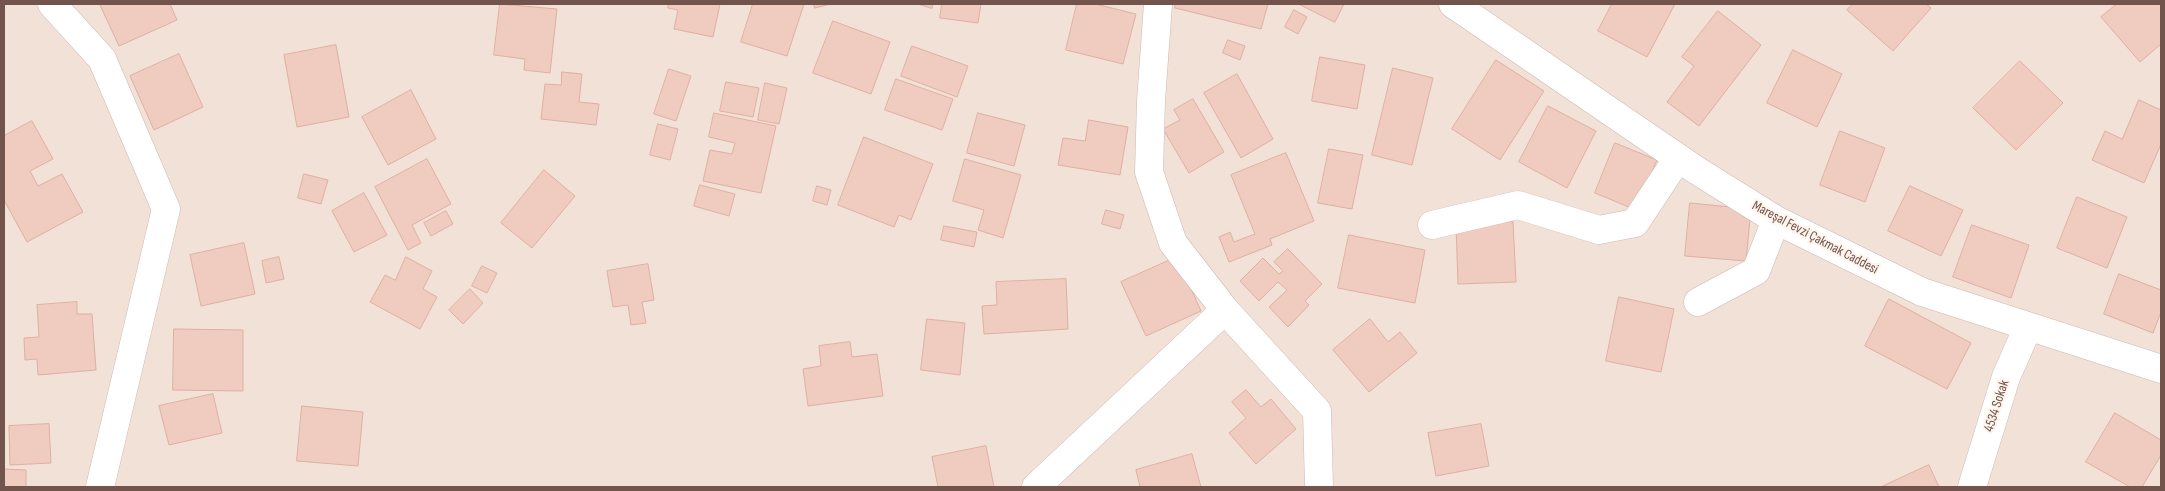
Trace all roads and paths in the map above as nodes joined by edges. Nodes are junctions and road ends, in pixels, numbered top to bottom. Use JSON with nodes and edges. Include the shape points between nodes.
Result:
{"nodes":[{"id":1,"x":52,"y":4,"type":"edge"},
{"id":2,"x":1158,"y":4,"type":"edge"},
{"id":3,"x":1453,"y":4,"type":"edge"},
{"id":4,"x":1678,"y":158,"type":"junction"},
{"id":5,"x":1776,"y":220,"type":"junction"},
{"id":6,"x":1432,"y":225,"type":"dead end"},
{"id":7,"x":1698,"y":302,"type":"dead end"},
{"id":8,"x":1225,"y":310,"type":"junction"},
{"id":9,"x":2028,"y":327,"type":"junction"},
{"id":10,"x":2161,"y":369,"type":"edge"},
{"id":11,"x":100,"y":487,"type":"edge"},
{"id":12,"x":1036,"y":487,"type":"edge"},
{"id":13,"x":1319,"y":487,"type":"edge"},
{"id":14,"x":1972,"y":487,"type":"edge"}],
"edges":[{"from":1,"to":11,"type":"street","via":[[102,60],[166,209]]},
{"from":2,"to":8,"type":"street","via":[[1149,172],[1173,243]]},
{"from":3,"to":4,"type":"street","name":"Mareşal Fevzi Çakmak Caddesi"},
{"from":4,"to":5,"type":"street","name":"Mareşal Fevzi Çakmak Caddesi"},
{"from":4,"to":6,"type":"street","via":[[1635,223],[1599,230],[1518,205]]},
{"from":5,"to":7,"type":"street","via":[[1756,271]]},
{"from":5,"to":9,"type":"street","name":"Mareşal Fevzi Çakmak Caddesi","via":[[1922,292]]},
{"from":8,"to":12,"type":"street"},
{"from":8,"to":13,"type":"street","via":[[1317,411]]},
{"from":9,"to":10,"type":"street","name":"Mareşal Fevzi Çakmak Caddesi"},
{"from":9,"to":14,"type":"street","name":"4534 Sokak","via":[[2006,377]]}]}
